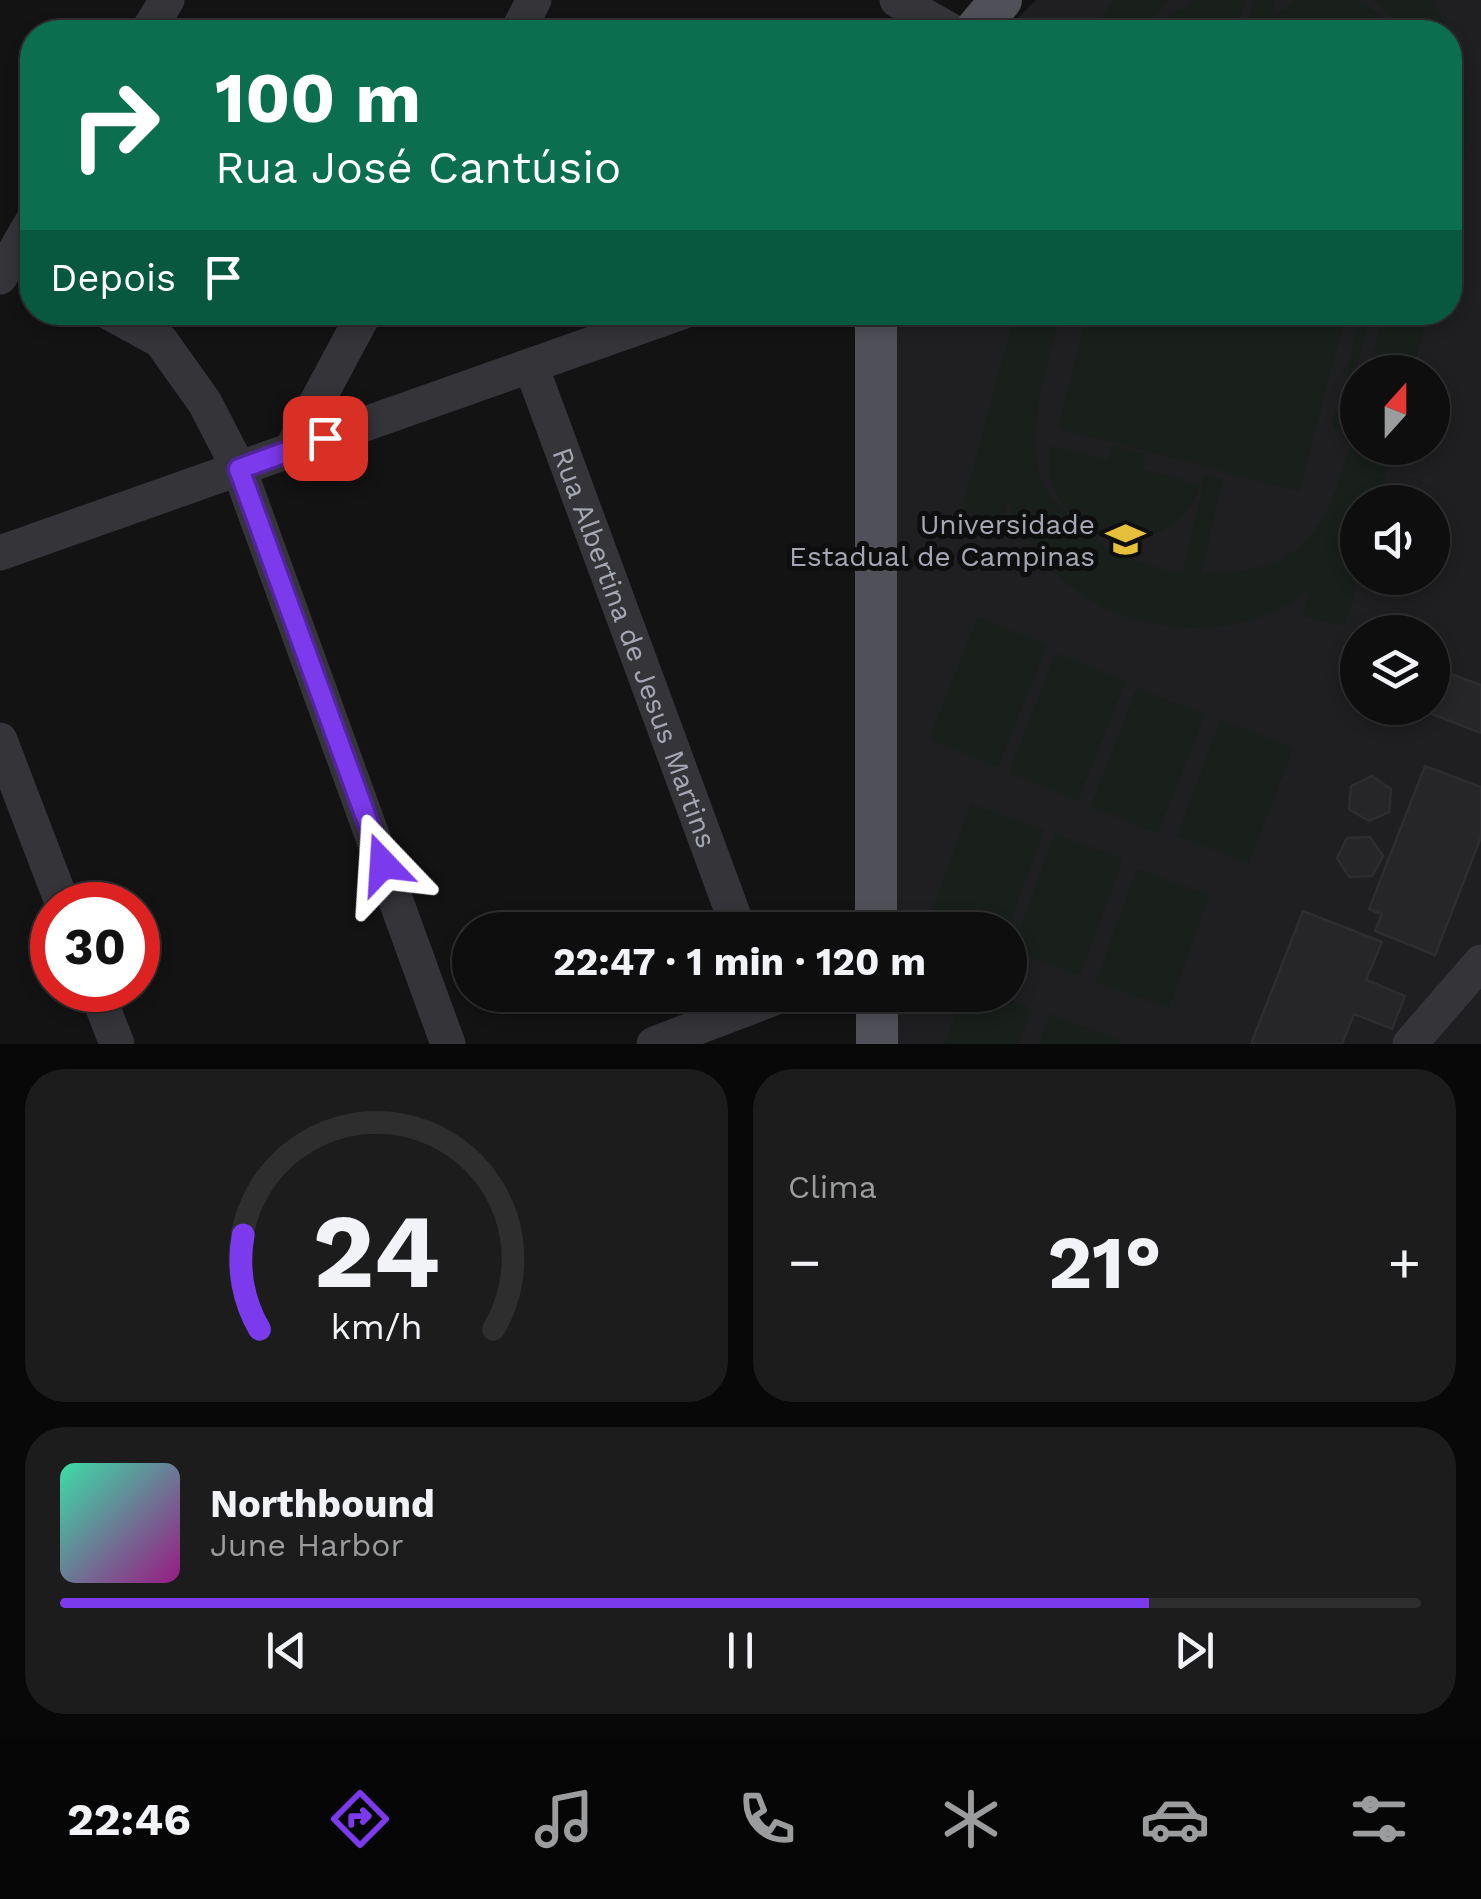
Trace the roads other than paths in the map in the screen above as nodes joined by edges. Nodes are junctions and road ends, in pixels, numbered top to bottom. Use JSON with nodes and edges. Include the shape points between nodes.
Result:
{"nodes":[{"id":1,"x":898,"y":0,"type":"edge"},
{"id":2,"x":1001,"y":0,"type":"edge"},
{"id":3,"x":932,"y":20,"type":"edge"},
{"id":4,"x":984,"y":20,"type":"edge"},
{"id":5,"x":132,"y":325,"type":"edge"},
{"id":6,"x":358,"y":325,"type":"edge"},
{"id":7,"x":645,"y":325,"type":"edge"},
{"id":8,"x":876,"y":325,"type":"edge"},
{"id":9,"x":530,"y":366,"type":"junction"},
{"id":10,"x":290,"y":450,"type":"junction"},
{"id":11,"x":239,"y":469,"type":"junction"},
{"id":12,"x":0,"y":554,"type":"edge"},
{"id":13,"x":0,"y":740,"type":"edge"},
{"id":14,"x":55,"y":882,"type":"edge"},
{"id":15,"x":732,"y":912,"type":"edge"},
{"id":16,"x":876,"y":912,"type":"edge"},
{"id":17,"x":1481,"y":962,"type":"edge"},
{"id":18,"x":105,"y":1012,"type":"edge"},
{"id":19,"x":733,"y":1012,"type":"edge"},
{"id":20,"x":877,"y":1012,"type":"edge"},
{"id":21,"x":117,"y":1044,"type":"edge"},
{"id":22,"x":448,"y":1044,"type":"edge"},
{"id":23,"x":654,"y":1044,"type":"edge"},
{"id":24,"x":877,"y":1044,"type":"edge"},
{"id":25,"x":1410,"y":1044,"type":"edge"}],
"edges":[{"from":1,"to":3,"type":"street"},
{"from":2,"to":4,"type":"main road"},
{"from":5,"to":11,"type":"street","via":[[161,341],[205,403]]},
{"from":6,"to":10,"type":"street"},
{"from":7,"to":9,"type":"street"},
{"from":8,"to":16,"type":"main road"},
{"from":9,"to":10,"type":"street"},
{"from":9,"to":15,"type":"street","name":"Rua Albertina de Jesus Martins"},
{"from":10,"to":11,"type":"street"},
{"from":11,"to":12,"type":"street"},
{"from":11,"to":22,"type":"street"},
{"from":13,"to":14,"type":"street"},
{"from":17,"to":25,"type":"street"},
{"from":18,"to":21,"type":"street"},
{"from":19,"to":23,"type":"street"},
{"from":20,"to":24,"type":"main road"}]}
